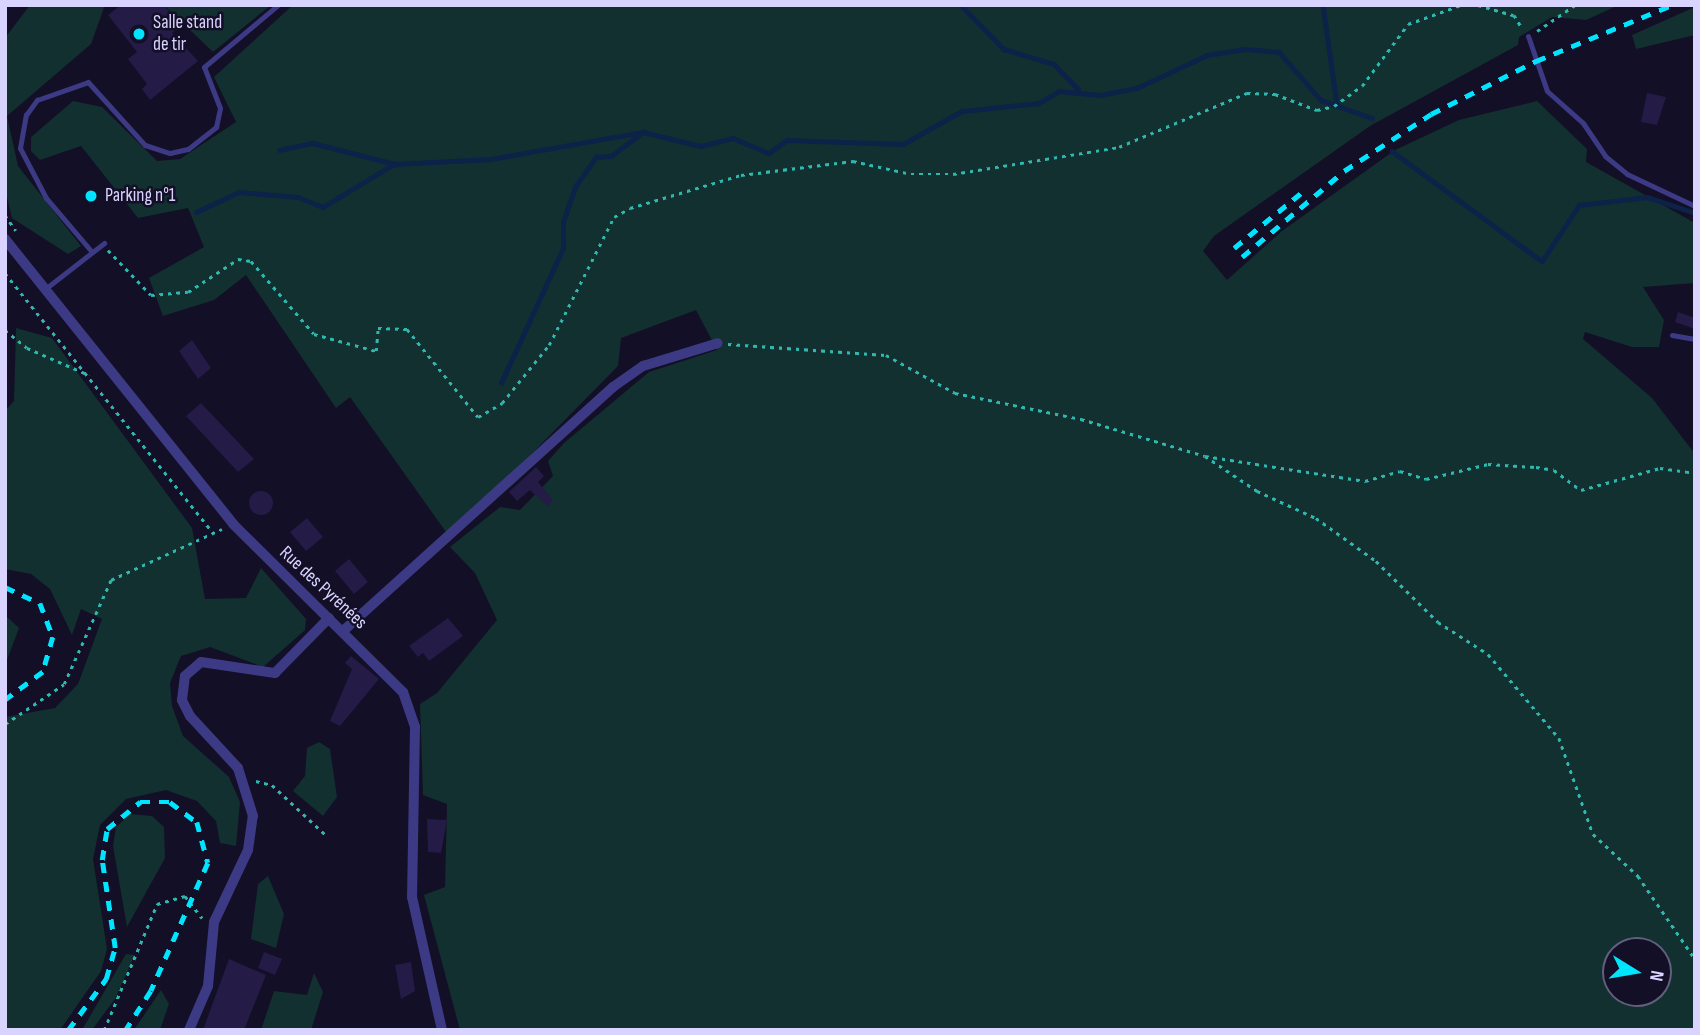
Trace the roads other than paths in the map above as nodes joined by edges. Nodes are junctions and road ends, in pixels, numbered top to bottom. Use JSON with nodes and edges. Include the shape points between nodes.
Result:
{"nodes":[{"id":1,"x":278,"y":5,"type":"edge"},
{"id":2,"x":1528,"y":36,"type":"road end"},
{"id":3,"x":1695,"y":206,"type":"edge"},
{"id":4,"x":5,"y":239,"type":"edge"},
{"id":5,"x":104,"y":243,"type":"road end"},
{"id":6,"x":92,"y":252,"type":"junction"},
{"id":7,"x":45,"y":289,"type":"junction"},
{"id":8,"x":1672,"y":335,"type":"dead end"},
{"id":9,"x":1695,"y":339,"type":"edge"},
{"id":10,"x":718,"y":343,"type":"road end"},
{"id":11,"x":329,"y":618,"type":"junction"},
{"id":12,"x":343,"y":631,"type":"junction"},
{"id":13,"x":189,"y":1030,"type":"edge"},
{"id":14,"x":442,"y":1030,"type":"edge"}],
"edges":[{"from":1,"to":6,"type":"lane","via":[[204,66],[220,108],[216,127],[188,149],[170,153],[145,145],[88,82],[37,100],[26,115],[20,148],[46,198]]},
{"from":2,"to":3,"type":"lane","via":[[1548,91],[1583,123],[1605,156],[1627,174]]},
{"from":4,"to":7,"type":"street","name":"Rue des Pyrénées"},
{"from":5,"to":6,"type":"lane"},
{"from":6,"to":7,"type":"lane"},
{"from":7,"to":11,"type":"street","name":"Rue des Pyrénées","via":[[233,524]]},
{"from":8,"to":9,"type":"lane"},
{"from":10,"to":12,"type":"street","via":[[643,366],[613,387]]},
{"from":11,"to":12,"type":"street","name":"Rue des Pyrénées"},
{"from":11,"to":13,"type":"street","via":[[275,673],[249,674],[209,662],[192,665],[185,676],[182,700],[190,716],[247,785],[251,835],[213,931],[208,986]]},
{"from":12,"to":14,"type":"street","name":"Rue des Pyrénées","via":[[395,679],[410,707],[412,897]]}]}
